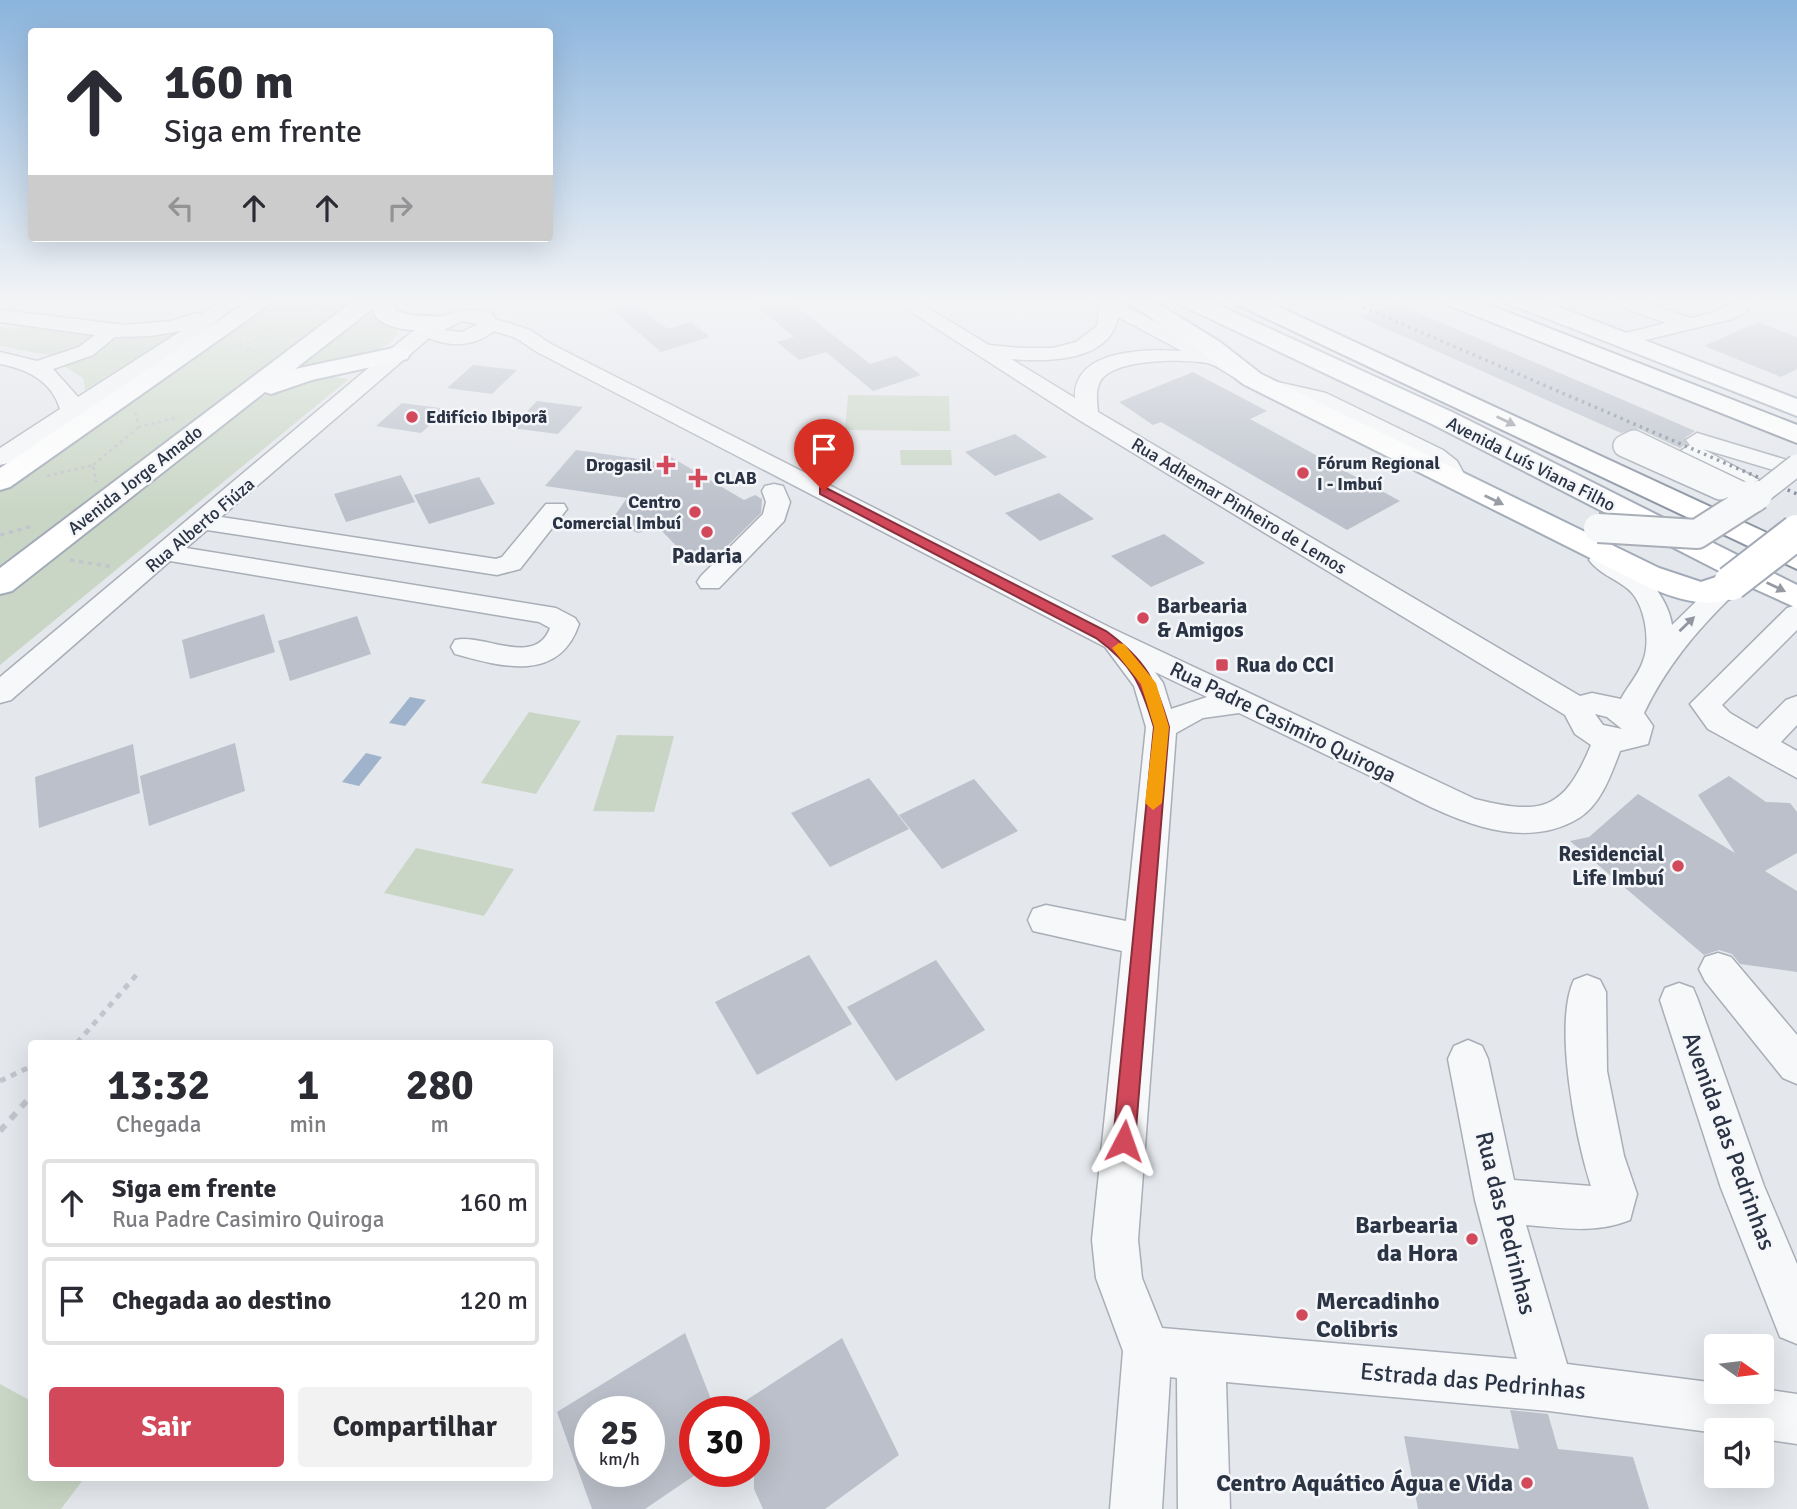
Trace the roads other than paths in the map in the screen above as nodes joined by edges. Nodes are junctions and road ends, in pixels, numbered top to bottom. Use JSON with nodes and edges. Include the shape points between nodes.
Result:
{"nodes":[{"id":1,"x":136,"y":369,"type":"edge"},
{"id":2,"x":174,"y":369,"type":"edge"},
{"id":3,"x":278,"y":369,"type":"edge"},
{"id":4,"x":327,"y":369,"type":"edge"},
{"id":5,"x":352,"y":369,"type":"edge"},
{"id":6,"x":381,"y":369,"type":"edge"},
{"id":7,"x":586,"y":369,"type":"edge"},
{"id":8,"x":1015,"y":369,"type":"edge"},
{"id":9,"x":1100,"y":369,"type":"edge"},
{"id":10,"x":1233,"y":369,"type":"edge"},
{"id":11,"x":1241,"y":369,"type":"edge"},
{"id":12,"x":1338,"y":369,"type":"edge"},
{"id":13,"x":1393,"y":369,"type":"edge"},
{"id":14,"x":1632,"y":369,"type":"edge"},
{"id":15,"x":1663,"y":369,"type":"edge"},
{"id":16,"x":1702,"y":369,"type":"edge"},
{"id":17,"x":40,"y":370,"type":"joint"},
{"id":18,"x":374,"y":376,"type":"junction"},
{"id":19,"x":1258,"y":382,"type":"junction"},
{"id":20,"x":1744,"y":387,"type":"junction"},
{"id":21,"x":1797,"y":398,"type":"edge"},
{"id":22,"x":236,"y":402,"type":"junction"},
{"id":23,"x":1797,"y":408,"type":"edge"},
{"id":24,"x":72,"y":411,"type":"junction"},
{"id":25,"x":1087,"y":415,"type":"junction"},
{"id":26,"x":1442,"y":418,"type":"junction"},
{"id":27,"x":1759,"y":420,"type":"junction"},
{"id":28,"x":1797,"y":435,"type":"edge"},
{"id":29,"x":57,"y":442,"type":"junction"},
{"id":30,"x":6,"y":454,"type":"edge"},
{"id":31,"x":1796,"y":467,"type":"edge"},
{"id":32,"x":0,"y":481,"type":"edge"},
{"id":33,"x":1720,"y":487,"type":"dead end"},
{"id":34,"x":774,"y":491,"type":"dead end"},
{"id":35,"x":1758,"y":495,"type":"junction"},
{"id":36,"x":555,"y":509,"type":"dead end"},
{"id":37,"x":1535,"y":520,"type":"junction"},
{"id":38,"x":203,"y":522,"type":"junction"},
{"id":39,"x":1598,"y":528,"type":"dead end"},
{"id":40,"x":1797,"y":532,"type":"edge"},
{"id":41,"x":1767,"y":546,"type":"junction"},
{"id":42,"x":166,"y":553,"type":"junction"},
{"id":43,"x":1797,"y":559,"type":"edge"},
{"id":44,"x":710,"y":582,"type":"dead end"},
{"id":45,"x":0,"y":584,"type":"edge"},
{"id":46,"x":1728,"y":586,"type":"junction"},
{"id":47,"x":1797,"y":597,"type":"edge"},
{"id":48,"x":1797,"y":614,"type":"edge"},
{"id":49,"x":1101,"y":635,"type":"junction"},
{"id":50,"x":465,"y":647,"type":"dead end"},
{"id":51,"x":1658,"y":664,"type":"junction"},
{"id":52,"x":0,"y":693,"type":"edge"},
{"id":53,"x":1240,"y":702,"type":"junction"},
{"id":54,"x":1626,"y":704,"type":"junction"},
{"id":55,"x":1797,"y":707,"type":"edge"},
{"id":56,"x":1161,"y":727,"type":"junction"},
{"id":57,"x":1595,"y":736,"type":"junction"},
{"id":58,"x":1759,"y":745,"type":"junction"},
{"id":59,"x":1797,"y":766,"type":"edge"},
{"id":60,"x":1046,"y":920,"type":"dead end"},
{"id":61,"x":1140,"y":939,"type":"junction"},
{"id":62,"x":1718,"y":969,"type":"dead end"},
{"id":63,"x":1587,"y":992,"type":"dead end"},
{"id":64,"x":1679,"y":1000,"type":"dead end"},
{"id":65,"x":1468,"y":1059,"type":"dead end"},
{"id":66,"x":1797,"y":1065,"type":"edge"},
{"id":67,"x":1497,"y":1200,"type":"junction"},
{"id":68,"x":1797,"y":1320,"type":"edge"},
{"id":69,"x":1147,"y":1351,"type":"junction"},
{"id":70,"x":1201,"y":1357,"type":"junction"},
{"id":71,"x":1549,"y":1387,"type":"junction"},
{"id":72,"x":1797,"y":1419,"type":"edge"},
{"id":73,"x":1136,"y":1509,"type":"edge"},
{"id":74,"x":1204,"y":1509,"type":"edge"}],
"edges":[{"from":1,"to":24,"type":"street"},
{"from":2,"to":29,"type":"main road"},
{"from":3,"to":22,"type":"main road","name":"Avenida Jorge Amado"},
{"from":4,"to":22,"type":"main road","via":[[289,379]]},
{"from":5,"to":18,"type":"main road"},
{"from":6,"to":18,"type":"street","name":"Rua Alberto Fiúza"},
{"from":7,"to":49,"type":"street","name":"Rua Padre Casimiro Quiroga"},
{"from":8,"to":25,"type":"street","name":"Rua Adhemar Pinheiro de Lemos"},
{"from":9,"to":25,"type":"street","via":[[1085,396]]},
{"from":10,"to":19,"type":"street"},
{"from":11,"to":19,"type":"main road"},
{"from":12,"to":26,"type":"main road","name":"Avenida Luís Viana Filho"},
{"from":13,"to":41,"type":"main road","name":"Avenida Luís Viana Filho","one_way":true},
{"from":14,"to":27,"type":"main road"},
{"from":15,"to":27,"type":"main road"},
{"from":16,"to":20,"type":"main road"},
{"from":17,"to":24,"type":"street","via":[[66,393]]},
{"from":17,"to":30,"type":"street","via":[[42,403],[28,432]]},
{"from":18,"to":38,"type":"street","name":"Rua Alberto Fiúza"},
{"from":19,"to":37,"type":"main road","one_way":true},
{"from":20,"to":21,"type":"main road"},
{"from":20,"to":23,"type":"main road"},
{"from":22,"to":45,"type":"main road","name":"Avenida Jorge Amado"},
{"from":24,"to":29,"type":"main road"},
{"from":24,"to":30,"type":"street"},
{"from":25,"to":57,"type":"street","name":"Rua Adhemar Pinheiro de Lemos"},
{"from":26,"to":41,"type":"main road","via":[[1594,482]]},
{"from":26,"to":47,"type":"main road","name":"Avenida Luís Viana Filho","one_way":true},
{"from":27,"to":28,"type":"main road"},
{"from":29,"to":32,"type":"main road"},
{"from":31,"to":35,"type":"street","bridge":true},
{"from":31,"to":35,"type":"street","via":[[1691,444]]},
{"from":33,"to":35,"type":"street","bridge":true,"via":[[1638,446],[1724,488],[1720,489],[1624,446],[1634,441]]},
{"from":34,"to":44,"type":"street","via":[[778,502],[775,516]]},
{"from":35,"to":39,"type":"street","bridge":true,"via":[[1697,534]]},
{"from":36,"to":38,"type":"street","via":[[510,563],[497,567]]},
{"from":37,"to":46,"type":"main road","via":[[1676,588],[1707,592]]},
{"from":37,"to":51,"type":"street","via":[[1653,596],[1659,614]]},
{"from":38,"to":42,"type":"street","name":"Rua Alberto Fiúza"},
{"from":40,"to":46,"type":"main road","bridge":true},
{"from":41,"to":43,"type":"main road","name":"Avenida Luís Viana Filho"},
{"from":42,"to":50,"type":"street","via":[[546,614],[565,624],[551,648],[534,656]]},
{"from":42,"to":52,"type":"street","name":"Rua Alberto Fiúza"},
{"from":51,"to":46,"type":"street","one_way":true,"via":[[1672,639]]},
{"from":48,"to":58,"type":"street","via":[[1705,704],[1719,721]]},
{"from":49,"to":53,"type":"street","name":"Rua Padre Casimiro Quiroga"},
{"from":49,"to":56,"type":"street","via":[[1126,653],[1148,683]]},
{"from":51,"to":54,"type":"street"},
{"from":53,"to":56,"type":"street","via":[[1196,709]]},
{"from":53,"to":57,"type":"street","name":"Rua Padre Casimiro Quiroga","via":[[1467,809],[1509,818],[1539,818],[1565,810],[1581,798]]},
{"from":54,"to":57,"type":"street","via":[[1592,703]]},
{"from":54,"to":57,"type":"street","via":[[1639,726],[1637,736],[1626,742]]},
{"from":55,"to":58,"type":"street"},
{"from":56,"to":61,"type":"street"},
{"from":58,"to":59,"type":"street"},
{"from":60,"to":61,"type":"street"},
{"from":61,"to":69,"type":"street","via":[[1115,1240],[1119,1278]]},
{"from":62,"to":66,"type":"street"},
{"from":63,"to":67,"type":"street","via":[[1587,1071],[1614,1204],[1589,1208]]},
{"from":64,"to":68,"type":"street","name":"Avenida das Pedrinhas","via":[[1743,1188]]},
{"from":65,"to":67,"type":"street","name":"Rua das Pedrinhas"},
{"from":67,"to":71,"type":"street","name":"Rua das Pedrinhas"},
{"from":69,"to":70,"type":"street","name":"Estrada das Pedrinhas"},
{"from":69,"to":73,"type":"street"},
{"from":70,"to":71,"type":"street","name":"Estrada das Pedrinhas"},
{"from":70,"to":74,"type":"street"},
{"from":71,"to":72,"type":"street","name":"Estrada das Pedrinhas"}]}
